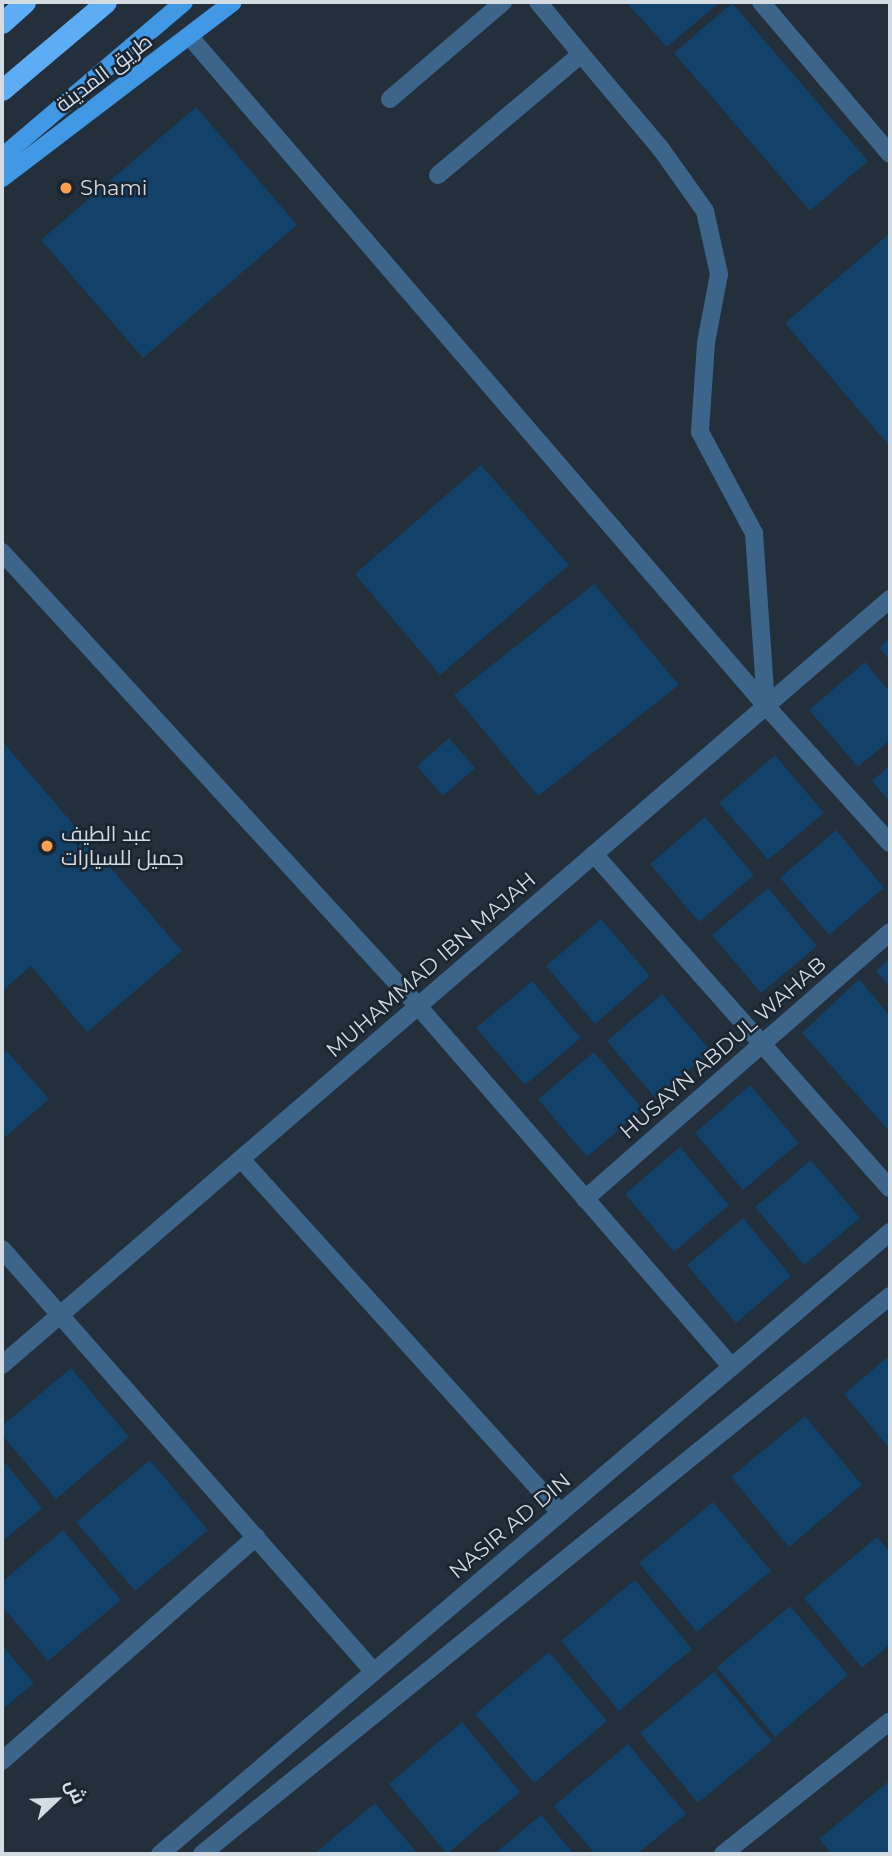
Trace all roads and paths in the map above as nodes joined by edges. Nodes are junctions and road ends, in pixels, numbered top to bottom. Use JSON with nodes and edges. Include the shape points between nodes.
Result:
{"nodes":[{"id":1,"x":25,"y":2,"type":"edge"},
{"id":2,"x":107,"y":2,"type":"edge"},
{"id":3,"x":184,"y":2,"type":"edge"},
{"id":4,"x":233,"y":2,"type":"edge"},
{"id":5,"x":503,"y":2,"type":"edge"},
{"id":6,"x":538,"y":2,"type":"edge"},
{"id":7,"x":761,"y":2,"type":"edge"},
{"id":8,"x":2,"y":23,"type":"edge"},
{"id":9,"x":190,"y":37,"type":"junction"},
{"id":10,"x":580,"y":54,"type":"junction"},
{"id":11,"x":2,"y":90,"type":"edge"},
{"id":12,"x":390,"y":99,"type":"dead end"},
{"id":13,"x":890,"y":154,"type":"edge"},
{"id":14,"x":2,"y":157,"type":"edge"},
{"id":15,"x":438,"y":176,"type":"dead end"},
{"id":16,"x":2,"y":178,"type":"edge"},
{"id":17,"x":2,"y":552,"type":"edge"},
{"id":18,"x":890,"y":599,"type":"edge"},
{"id":19,"x":766,"y":706,"type":"junction"},
{"id":20,"x":890,"y":843,"type":"edge"},
{"id":21,"x":594,"y":854,"type":"junction"},
{"id":22,"x":890,"y":932,"type":"edge"},
{"id":23,"x":418,"y":1006,"type":"junction"},
{"id":24,"x":765,"y":1042,"type":"junction"},
{"id":25,"x":241,"y":1159,"type":"junction"},
{"id":26,"x":890,"y":1188,"type":"edge"},
{"id":27,"x":585,"y":1199,"type":"junction"},
{"id":28,"x":889,"y":1236,"type":"edge"},
{"id":29,"x":2,"y":1249,"type":"edge"},
{"id":30,"x":890,"y":1296,"type":"edge"},
{"id":31,"x":60,"y":1315,"type":"junction"},
{"id":32,"x":2,"y":1365,"type":"edge"},
{"id":33,"x":732,"y":1367,"type":"junction"},
{"id":34,"x":561,"y":1513,"type":"junction"},
{"id":35,"x":256,"y":1537,"type":"junction"},
{"id":36,"x":374,"y":1672,"type":"junction"},
{"id":37,"x":890,"y":1721,"type":"edge"},
{"id":38,"x":2,"y":1762,"type":"edge"},
{"id":39,"x":160,"y":1854,"type":"edge"},
{"id":40,"x":202,"y":1854,"type":"edge"},
{"id":41,"x":723,"y":1854,"type":"edge"}],
"edges":[{"from":1,"to":8,"type":"highway"},
{"from":2,"to":11,"type":"highway"},
{"from":3,"to":14,"type":"main road","name":"طريق المدينة"},
{"from":4,"to":9,"type":"main road","name":"طريق المدينة"},
{"from":5,"to":12,"type":"street"},
{"from":6,"to":10,"type":"street"},
{"from":7,"to":13,"type":"street"},
{"from":9,"to":16,"type":"main road","name":"طريق المدينة"},
{"from":9,"to":19,"type":"street"},
{"from":10,"to":15,"type":"street"},
{"from":10,"to":19,"type":"street","via":[[661,149],[705,211],[719,274],[706,343],[701,432],[754,533]]},
{"from":17,"to":23,"type":"street"},
{"from":18,"to":19,"type":"street","name":"MUHAMMAD IBN MAJAH"},
{"from":19,"to":20,"type":"street"},
{"from":19,"to":21,"type":"street","name":"MUHAMMAD IBN MAJAH"},
{"from":21,"to":23,"type":"street","name":"MUHAMMAD IBN MAJAH"},
{"from":21,"to":24,"type":"street"},
{"from":22,"to":24,"type":"street","name":"HUSAYN ABDUL WAHAB"},
{"from":23,"to":25,"type":"street","name":"MUHAMMAD IBN MAJAH"},
{"from":23,"to":27,"type":"street"},
{"from":24,"to":26,"type":"street"},
{"from":24,"to":27,"type":"street","name":"HUSAYN ABDUL WAHAB"},
{"from":25,"to":31,"type":"street","name":"MUHAMMAD IBN MAJAH"},
{"from":25,"to":34,"type":"street"},
{"from":27,"to":33,"type":"street"},
{"from":28,"to":33,"type":"street","name":"NASIR AD DIN"},
{"from":29,"to":31,"type":"street"},
{"from":30,"to":40,"type":"street"},
{"from":31,"to":32,"type":"street","name":"MUHAMMAD IBN MAJAH"},
{"from":31,"to":35,"type":"street"},
{"from":33,"to":34,"type":"street","name":"NASIR AD DIN"},
{"from":34,"to":36,"type":"street","name":"NASIR AD DIN"},
{"from":35,"to":36,"type":"street"},
{"from":35,"to":38,"type":"street"},
{"from":36,"to":39,"type":"street","name":"NASIR AD DIN"},
{"from":37,"to":41,"type":"street"}]}
